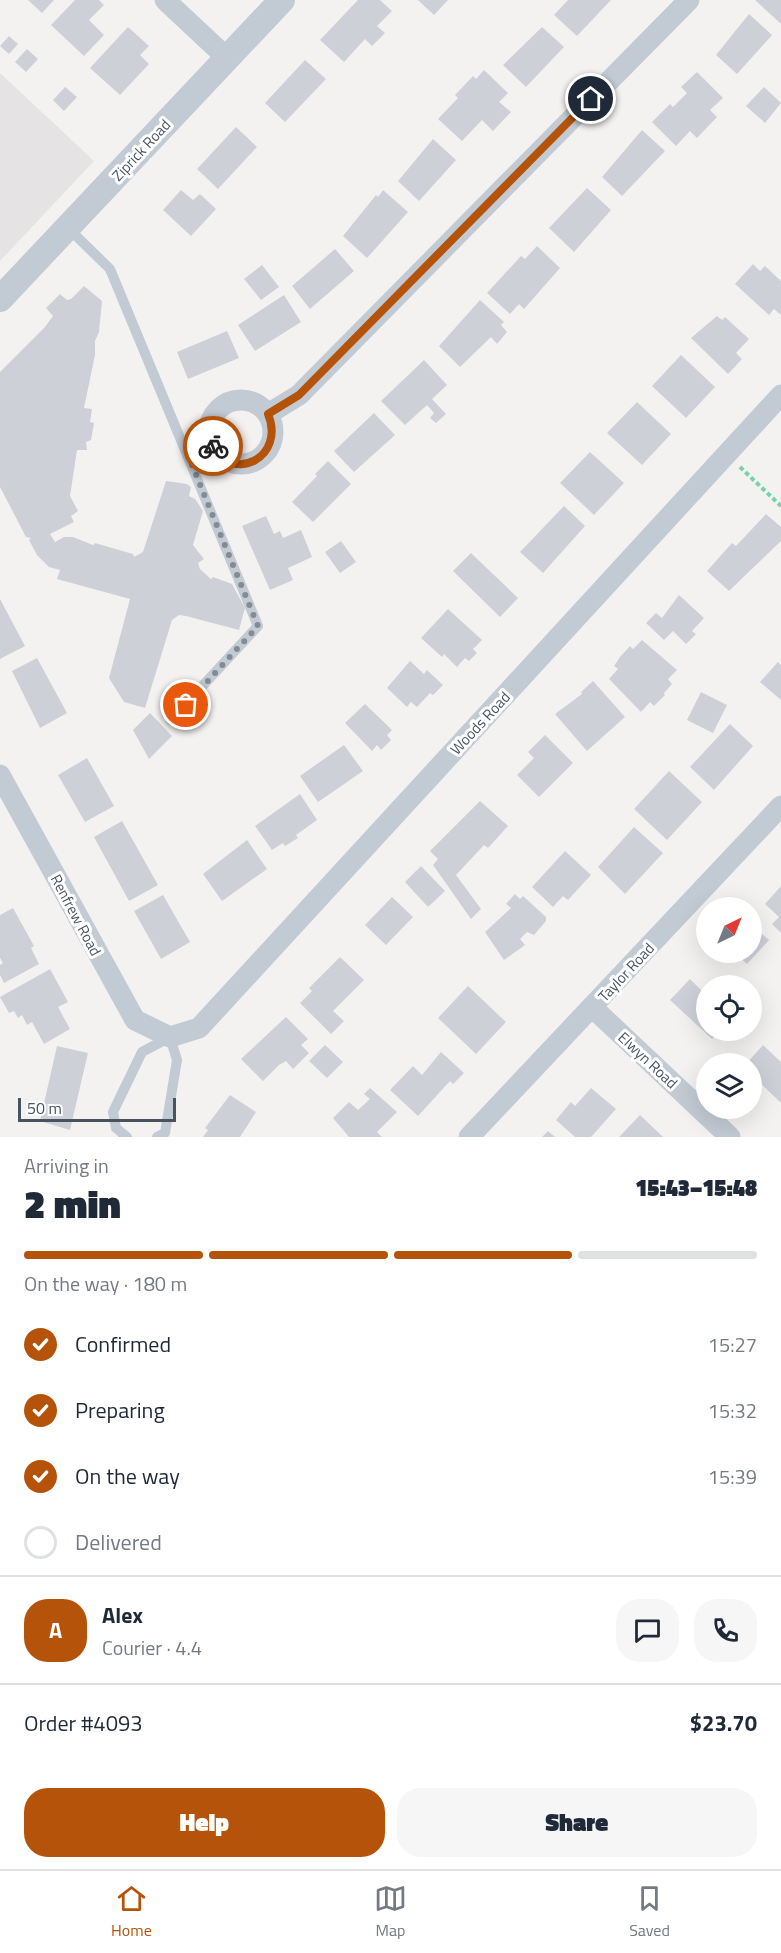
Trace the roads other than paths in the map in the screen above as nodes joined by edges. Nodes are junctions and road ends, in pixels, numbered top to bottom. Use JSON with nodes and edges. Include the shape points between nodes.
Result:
{"nodes":[{"id":1,"x":165,"y":0,"type":"edge"},
{"id":2,"x":282,"y":0,"type":"edge"},
{"id":3,"x":689,"y":0,"type":"edge"},
{"id":4,"x":227,"y":58,"type":"junction"},
{"id":5,"x":68,"y":228,"type":"junction"},
{"id":6,"x":0,"y":299,"type":"edge"},
{"id":7,"x":781,"y":395,"type":"edge"},
{"id":8,"x":268,"y":414,"type":"junction"},
{"id":9,"x":210,"y":442,"type":"junction"},
{"id":10,"x":185,"y":448,"type":"junction"},
{"id":11,"x":171,"y":720,"type":"dead end"},
{"id":12,"x":0,"y":775,"type":"edge"},
{"id":13,"x":781,"y":806,"type":"edge"},
{"id":14,"x":593,"y":1008,"type":"junction"},
{"id":15,"x":170,"y":1037,"type":"junction"},
{"id":16,"x":127,"y":1137,"type":"edge"},
{"id":17,"x":157,"y":1137,"type":"edge"},
{"id":18,"x":469,"y":1137,"type":"edge"},
{"id":19,"x":730,"y":1137,"type":"edge"}],
"edges":[{"from":1,"to":4,"type":"street"},
{"from":2,"to":4,"type":"street","name":"Ziprick Road"},
{"from":3,"to":8,"type":"street","via":[[299,395]]},
{"from":4,"to":5,"type":"street","name":"Ziprick Road"},
{"from":5,"to":6,"type":"street","name":"Ziprick Road"},
{"from":5,"to":10,"type":"lane","via":[[111,269]]},
{"from":7,"to":15,"type":"street","name":"Woods Road","via":[[199,1029]]},
{"from":8,"to":9,"type":"street","via":[[252,401],[222,405],[210,422]]},
{"from":8,"to":9,"type":"street","via":[[273,435],[270,446],[255,461],[244,464],[224,459]]},
{"from":9,"to":10,"type":"lane"},
{"from":10,"to":11,"type":"lane","via":[[258,626]]},
{"from":12,"to":15,"type":"street","name":"Renfrew Road","via":[[135,1020]]},
{"from":13,"to":14,"type":"street","name":"Taylor Road"},
{"from":14,"to":18,"type":"street","name":"Taylor Road"},
{"from":14,"to":19,"type":"street","name":"Elwyn Road"},
{"from":15,"to":16,"type":"lane","via":[[142,1053],[113,1112],[116,1128]]},
{"from":15,"to":17,"type":"lane","via":[[177,1060],[165,1133]]}]}
